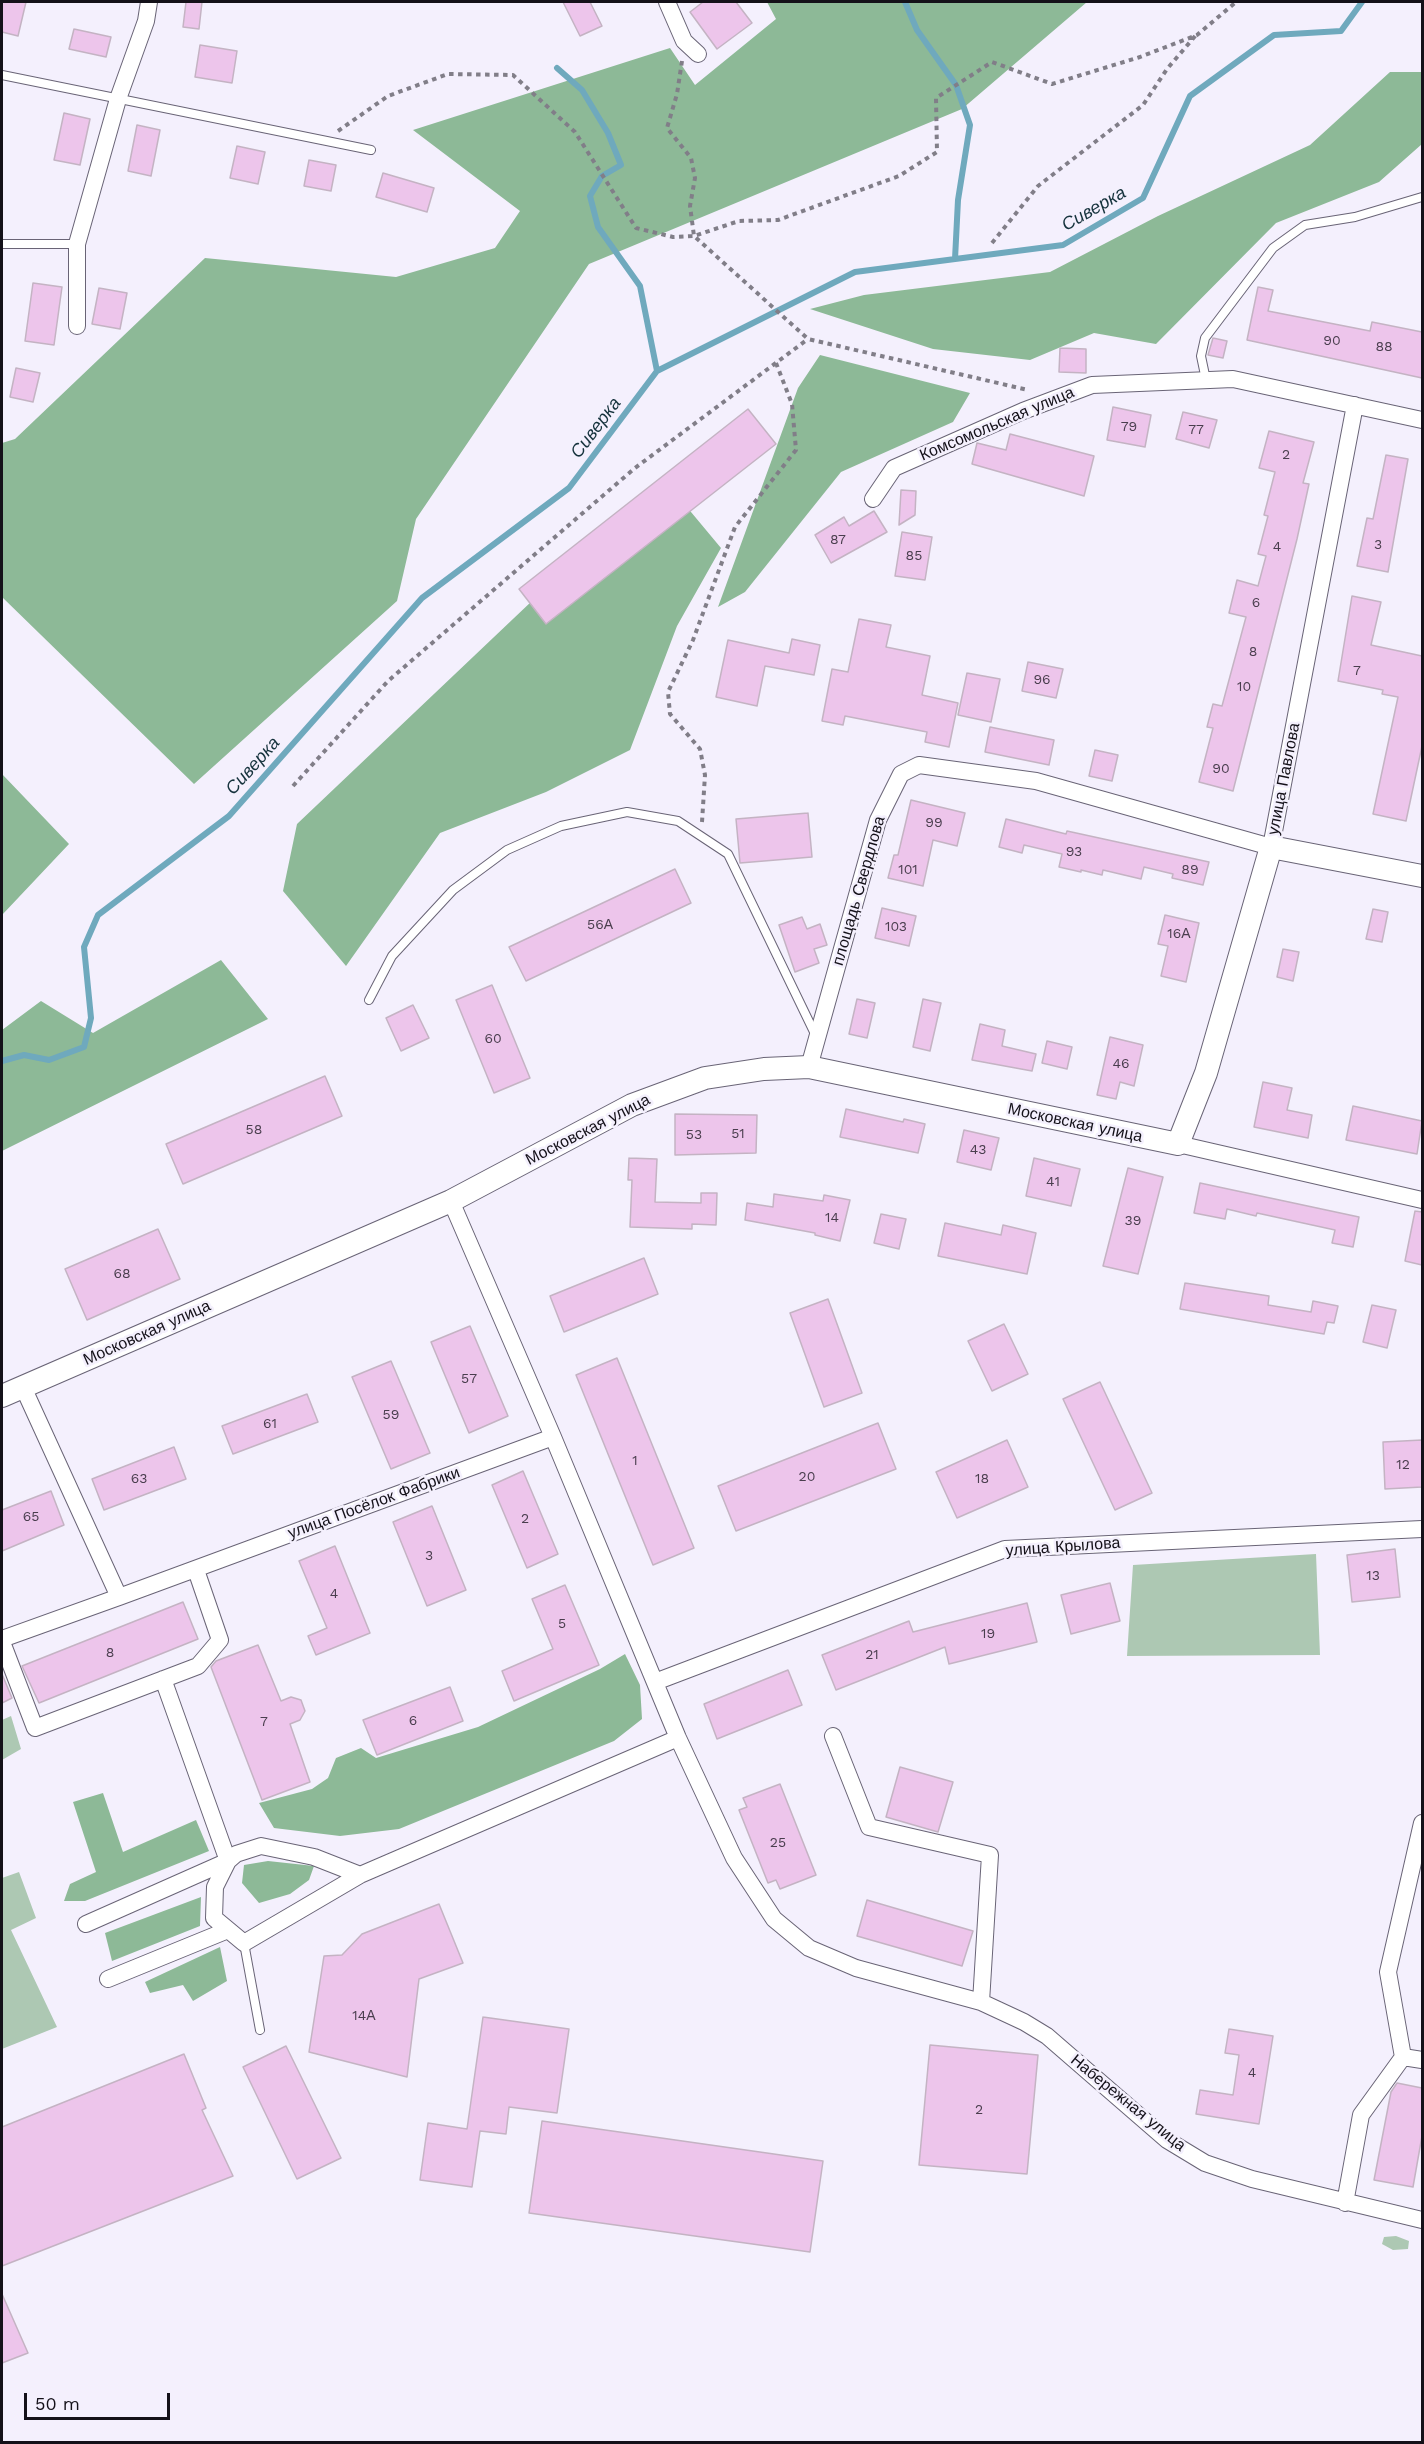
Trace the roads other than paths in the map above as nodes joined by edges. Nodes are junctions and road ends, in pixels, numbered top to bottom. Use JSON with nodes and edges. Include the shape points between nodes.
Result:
{"nodes":[{"id":1,"x":149,"y":2,"type":"edge"},
{"id":2,"x":667,"y":2,"type":"edge"},
{"id":3,"x":698,"y":54,"type":"dead end"},
{"id":4,"x":2,"y":75,"type":"edge"},
{"id":5,"x":118,"y":99,"type":"junction"},
{"id":6,"x":371,"y":150,"type":"dead end"},
{"id":7,"x":1422,"y":197,"type":"edge"},
{"id":8,"x":2,"y":244,"type":"edge"},
{"id":9,"x":77,"y":244,"type":"junction"},
{"id":10,"x":77,"y":326,"type":"dead end"},
{"id":11,"x":1206,"y":380,"type":"junction"},
{"id":12,"x":1355,"y":405,"type":"junction"},
{"id":13,"x":1422,"y":420,"type":"edge"},
{"id":14,"x":873,"y":499,"type":"dead end"},
{"id":15,"x":1270,"y":847,"type":"junction"},
{"id":16,"x":1422,"y":876,"type":"edge"},
{"id":17,"x":369,"y":1000,"type":"dead end"},
{"id":18,"x":817,"y":1038,"type":"junction"},
{"id":19,"x":809,"y":1067,"type":"junction"},
{"id":20,"x":1178,"y":1144,"type":"junction"},
{"id":21,"x":1422,"y":1200,"type":"edge"},
{"id":22,"x":451,"y":1201,"type":"junction"},
{"id":23,"x":23,"y":1387,"type":"junction"},
{"id":24,"x":2,"y":1396,"type":"edge"},
{"id":25,"x":553,"y":1437,"type":"junction"},
{"id":26,"x":1422,"y":1529,"type":"edge"},
{"id":27,"x":196,"y":1570,"type":"junction"},
{"id":28,"x":119,"y":1598,"type":"junction"},
{"id":29,"x":2,"y":1640,"type":"edge"},
{"id":30,"x":164,"y":1679,"type":"junction"},
{"id":31,"x":655,"y":1682,"type":"junction"},
{"id":32,"x":833,"y":1736,"type":"dead end"},
{"id":33,"x":678,"y":1738,"type":"junction"},
{"id":34,"x":1422,"y":1824,"type":"edge"},
{"id":35,"x":228,"y":1861,"type":"junction"},
{"id":36,"x":360,"y":1875,"type":"junction"},
{"id":37,"x":86,"y":1924,"type":"dead end"},
{"id":38,"x":228,"y":1930,"type":"junction"},
{"id":39,"x":244,"y":1943,"type":"junction"},
{"id":40,"x":108,"y":1979,"type":"dead end"},
{"id":41,"x":981,"y":2002,"type":"junction"},
{"id":42,"x":260,"y":2030,"type":"dead end"},
{"id":43,"x":1403,"y":2057,"type":"junction"},
{"id":44,"x":1422,"y":2060,"type":"edge"},
{"id":45,"x":1345,"y":2203,"type":"junction"},
{"id":46,"x":1422,"y":2220,"type":"edge"}],
"edges":[{"from":1,"to":5,"type":"street"},
{"from":2,"to":3,"type":"street","via":[[684,41]]},
{"from":4,"to":5,"type":"lane"},
{"from":5,"to":6,"type":"lane"},
{"from":5,"to":9,"type":"street"},
{"from":7,"to":11,"type":"lane","via":[[1355,217],[1305,225],[1273,249],[1205,338],[1202,356]]},
{"from":8,"to":9,"type":"lane"},
{"from":9,"to":10,"type":"street"},
{"from":11,"to":12,"type":"street","name":"Комсомольская улица","via":[[1233,379]]},
{"from":11,"to":14,"type":"street","name":"Комсомольская улица","via":[[1092,385],[894,468]]},
{"from":12,"to":13,"type":"street","name":"Комсомольская улица"},
{"from":12,"to":15,"type":"street","name":"улица Павлова"},
{"from":15,"to":16,"type":"main road"},
{"from":15,"to":18,"type":"street","name":"площадь Свердлова","via":[[1036,781],[919,765],[901,774],[878,820]]},
{"from":15,"to":20,"type":"main road","name":"улица Павлова","via":[[1206,1073]]},
{"from":17,"to":18,"type":"lane","via":[[392,956],[453,890],[507,850],[561,826],[627,812],[678,821],[728,854]]},
{"from":18,"to":19,"type":"street","name":"площадь Свердлова"},
{"from":19,"to":20,"type":"main road","name":"Московская улица"},
{"from":19,"to":22,"type":"main road","name":"Московская улица","via":[[705,1078],[632,1105]]},
{"from":20,"to":21,"type":"street","name":"Московская улица"},
{"from":22,"to":23,"type":"main road","name":"Московская улица"},
{"from":22,"to":25,"type":"street"},
{"from":23,"to":24,"type":"main road","name":"Московская улица"},
{"from":23,"to":28,"type":"street"},
{"from":25,"to":27,"type":"street","name":"улица Посёлок Фабрики"},
{"from":25,"to":31,"type":"street"},
{"from":26,"to":31,"type":"street","name":"улица Крылова","via":[[1005,1549]]},
{"from":27,"to":28,"type":"street","name":"улица Посёлок Фабрики"},
{"from":27,"to":30,"type":"street","name":"улица Посёлок Фабрики","via":[[220,1640],[198,1666]]},
{"from":28,"to":29,"type":"street","name":"улица Посёлок Фабрики"},
{"from":29,"to":30,"type":"street","name":"улица Посёлок Фабрики","via":[[35,1728]]},
{"from":30,"to":35,"type":"street"},
{"from":31,"to":33,"type":"street"},
{"from":32,"to":41,"type":"street","via":[[869,1827],[990,1856]]},
{"from":33,"to":36,"type":"street"},
{"from":33,"to":41,"type":"street","via":[[734,1858],[774,1919],[809,1948],[856,1968]]},
{"from":34,"to":43,"type":"street","via":[[1388,1972]]},
{"from":35,"to":36,"type":"street","via":[[236,1854],[261,1846],[314,1857]]},
{"from":35,"to":37,"type":"street"},
{"from":35,"to":38,"type":"street","via":[[215,1887],[214,1918]]},
{"from":36,"to":39,"type":"street"},
{"from":38,"to":39,"type":"street"},
{"from":38,"to":40,"type":"street"},
{"from":39,"to":42,"type":"lane"},
{"from":41,"to":45,"type":"street","name":"Набережная улица","via":[[1047,2036],[1167,2139],[1205,2163]]},
{"from":43,"to":44,"type":"street"},
{"from":43,"to":45,"type":"street","via":[[1361,2115]]},
{"from":45,"to":46,"type":"street","name":"Набережная улица"}]}
